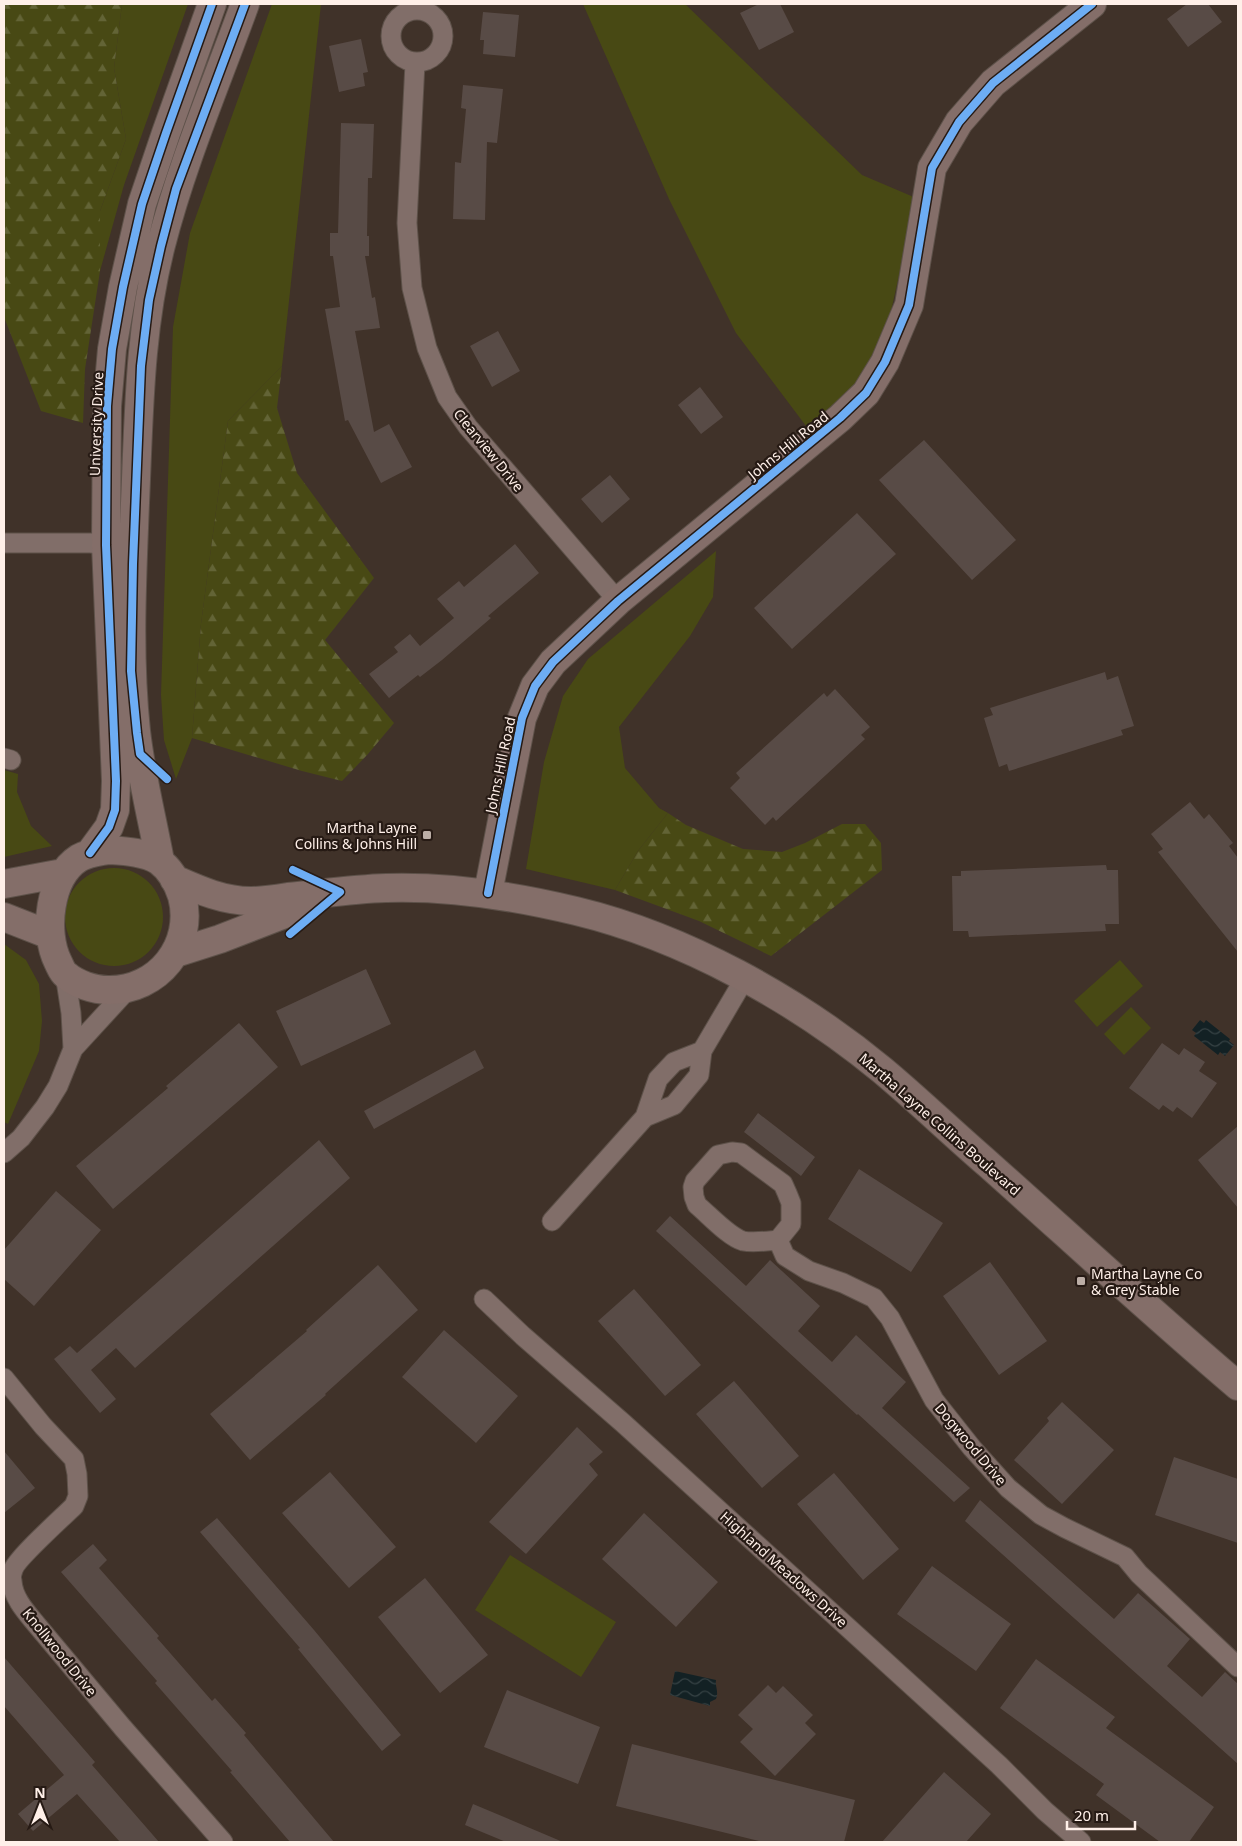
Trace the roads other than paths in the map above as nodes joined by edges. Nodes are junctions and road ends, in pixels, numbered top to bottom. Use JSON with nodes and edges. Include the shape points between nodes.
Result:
{"nodes":[{"id":1,"x":212,"y":4,"type":"edge"},
{"id":2,"x":245,"y":4,"type":"edge"},
{"id":3,"x":1092,"y":4,"type":"edge"},
{"id":4,"x":415,"y":63,"type":"dead end"},
{"id":5,"x":4,"y":543,"type":"edge"},
{"id":6,"x":106,"y":545,"type":"junction"},
{"id":7,"x":618,"y":601,"type":"junction"},
{"id":8,"x":90,"y":853,"type":"junction"},
{"id":9,"x":167,"y":870,"type":"junction"},
{"id":10,"x":63,"y":873,"type":"junction"},
{"id":11,"x":4,"y":884,"type":"edge"},
{"id":12,"x":340,"y":892,"type":"junction"},
{"id":13,"x":488,"y":893,"type":"junction"},
{"id":14,"x":4,"y":917,"type":"edge"},
{"id":15,"x":50,"y":935,"type":"junction"},
{"id":16,"x":176,"y":953,"type":"junction"},
{"id":17,"x":64,"y":974,"type":"junction"},
{"id":18,"x":745,"y":978,"type":"junction"},
{"id":19,"x":129,"y":988,"type":"junction"},
{"id":20,"x":73,"y":1049,"type":"junction"},
{"id":21,"x":702,"y":1051,"type":"junction"},
{"id":22,"x":645,"y":1117,"type":"junction"},
{"id":23,"x":4,"y":1153,"type":"edge"},
{"id":24,"x":552,"y":1221,"type":"dead end"},
{"id":25,"x":778,"y":1240,"type":"junction"},
{"id":26,"x":484,"y":1299,"type":"dead end"},
{"id":27,"x":4,"y":1378,"type":"edge"},
{"id":28,"x":1238,"y":1386,"type":"edge"},
{"id":29,"x":1238,"y":1667,"type":"edge"},
{"id":30,"x":223,"y":1842,"type":"edge"},
{"id":31,"x":1081,"y":1842,"type":"edge"}],
"edges":[{"from":1,"to":6,"type":"street","name":"University Drive","via":[[142,204],[123,287],[112,349],[107,406]]},
{"from":2,"to":9,"type":"street","via":[[176,189],[149,300],[141,366],[131,671],[136,733]]},
{"from":3,"to":7,"type":"street","name":"Johns Hill Road","via":[[993,83],[959,122],[932,168],[909,305],[885,362],[866,393]]},
{"from":4,"to":7,"type":"street","name":"Clearview Drive","via":[[407,223],[412,288],[427,348],[447,397],[468,427]]},
{"from":5,"to":6,"type":"street"},
{"from":6,"to":8,"type":"street","name":"University Drive","via":[[115,810],[109,827]]},
{"from":7,"to":13,"type":"street","name":"Johns Hill Road","via":[[553,662],[535,686],[522,718]]},
{"from":8,"to":9,"type":"street","via":[[125,851],[147,856]]},
{"from":8,"to":10,"type":"street"},
{"from":9,"to":12,"type":"street","via":[[216,896],[250,901]]},
{"from":9,"to":16,"type":"street","via":[[180,890],[184,906],[185,923]]},
{"from":10,"to":11,"type":"street"},
{"from":10,"to":15,"type":"street","via":[[51,909]]},
{"from":12,"to":13,"type":"street","via":[[386,888]]},
{"from":12,"to":16,"type":"street"},
{"from":13,"to":18,"type":"street","name":"Martha Layne Collins Boulevard","via":[[618,922],[664,938]]},
{"from":14,"to":15,"type":"street"},
{"from":15,"to":17,"type":"street"},
{"from":16,"to":19,"type":"street","via":[[158,974]]},
{"from":17,"to":19,"type":"street","via":[[84,986],[106,990]]},
{"from":17,"to":20,"type":"street"},
{"from":18,"to":21,"type":"street"},
{"from":18,"to":28,"type":"street","name":"Martha Layne Collins Boulevard","via":[[803,1013],[881,1069]]},
{"from":19,"to":20,"type":"street"},
{"from":20,"to":23,"type":"street","via":[[58,1086],[45,1107],[21,1138]]},
{"from":21,"to":22,"type":"street","via":[[674,1062],[658,1079]]},
{"from":21,"to":22,"type":"street","via":[[699,1075],[674,1105]]},
{"from":22,"to":24,"type":"street"},
{"from":25,"to":25,"type":"street","via":[[792,1219],[791,1203],[783,1184],[741,1153],[718,1155],[694,1181],[697,1205],[736,1238],[756,1242]]},
{"from":25,"to":29,"type":"street","name":"Dogwood Drive","via":[[785,1256],[809,1271],[844,1282],[874,1298],[890,1318],[934,1400],[1008,1488],[1041,1514],[1125,1557]]},
{"from":26,"to":31,"type":"street","name":"Highland Meadows Drive"},
{"from":27,"to":30,"type":"street","name":"Knollwood Drive","via":[[74,1459],[77,1474],[78,1496],[74,1506],[20,1559],[13,1570],[14,1590],[36,1624],[122,1728]]}]}
